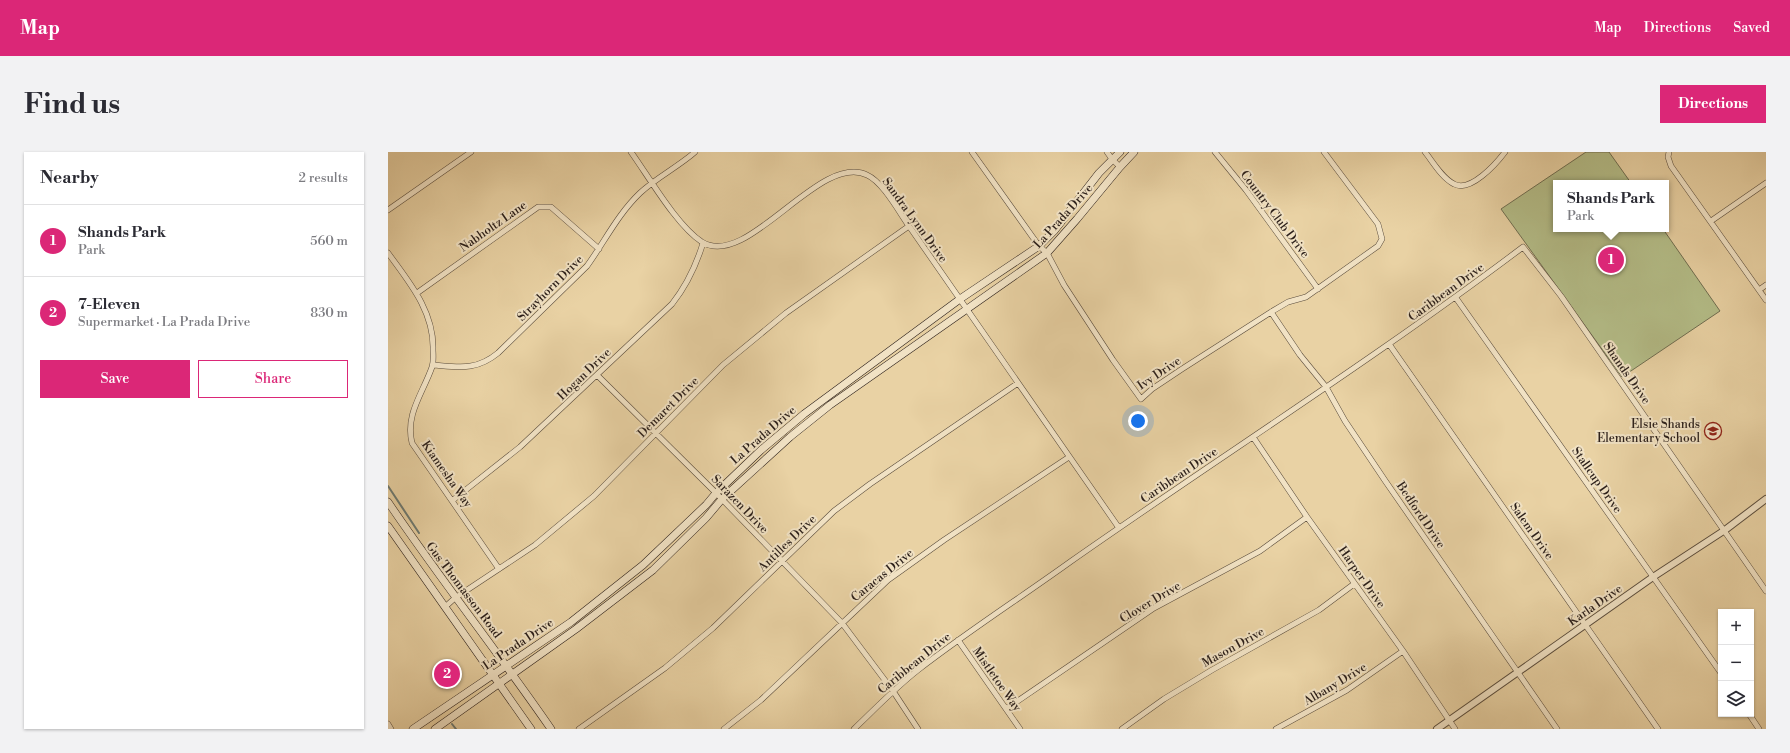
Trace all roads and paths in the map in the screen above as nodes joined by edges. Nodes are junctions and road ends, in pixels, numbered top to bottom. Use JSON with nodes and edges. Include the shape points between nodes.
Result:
{"nodes":[{"id":1,"x":471,"y":152,"type":"edge"},
{"id":2,"x":631,"y":152,"type":"edge"},
{"id":3,"x":695,"y":152,"type":"edge"},
{"id":4,"x":972,"y":152,"type":"edge"},
{"id":5,"x":1107,"y":152,"type":"edge"},
{"id":6,"x":1120,"y":152,"type":"edge"},
{"id":7,"x":1134,"y":152,"type":"edge"},
{"id":8,"x":1215,"y":152,"type":"edge"},
{"id":9,"x":1324,"y":152,"type":"edge"},
{"id":10,"x":1425,"y":152,"type":"edge"},
{"id":11,"x":1505,"y":152,"type":"edge"},
{"id":12,"x":1669,"y":152,"type":"edge"},
{"id":13,"x":1112,"y":159,"type":"junction"},
{"id":14,"x":1120,"y":166,"type":"junction"},
{"id":15,"x":652,"y":183,"type":"junction"},
{"id":16,"x":1766,"y":183,"type":"edge"},
{"id":17,"x":388,"y":210,"type":"edge"},
{"id":18,"x":1070,"y":211,"type":"junction"},
{"id":19,"x":1077,"y":219,"type":"junction"},
{"id":20,"x":1711,"y":221,"type":"junction"},
{"id":21,"x":909,"y":226,"type":"junction"},
{"id":22,"x":703,"y":243,"type":"junction"},
{"id":23,"x":1039,"y":246,"type":"junction"},
{"id":24,"x":1524,"y":247,"type":"joint"},
{"id":25,"x":599,"y":249,"type":"junction"},
{"id":26,"x":388,"y":253,"type":"edge"},
{"id":27,"x":1047,"y":253,"type":"junction"},
{"id":28,"x":1766,"y":285,"type":"edge"},
{"id":29,"x":1318,"y":289,"type":"junction"},
{"id":30,"x":1759,"y":290,"type":"junction"},
{"id":31,"x":417,"y":293,"type":"junction"},
{"id":32,"x":1456,"y":298,"type":"junction"},
{"id":33,"x":960,"y":299,"type":"junction"},
{"id":34,"x":1766,"y":300,"type":"edge"},
{"id":35,"x":967,"y":310,"type":"junction"},
{"id":36,"x":1271,"y":312,"type":"junction"},
{"id":37,"x":1389,"y":344,"type":"junction"},
{"id":38,"x":433,"y":365,"type":"junction"},
{"id":39,"x":597,"y":375,"type":"junction"},
{"id":40,"x":1018,"y":383,"type":"junction"},
{"id":41,"x":1326,"y":388,"type":"junction"},
{"id":42,"x":657,"y":433,"type":"junction"},
{"id":43,"x":1253,"y":437,"type":"junction"},
{"id":44,"x":1069,"y":457,"type":"junction"},
{"id":45,"x":716,"y":493,"type":"junction"},
{"id":46,"x":722,"y":499,"type":"junction"},
{"id":47,"x":1766,"y":499,"type":"edge"},
{"id":48,"x":453,"y":500,"type":"junction"},
{"id":49,"x":388,"y":502,"type":"edge"},
{"id":50,"x":1307,"y":517,"type":"junction"},
{"id":51,"x":388,"y":526,"type":"edge"},
{"id":52,"x":1119,"y":528,"type":"junction"},
{"id":53,"x":1725,"y":530,"type":"junction"},
{"id":54,"x":782,"y":563,"type":"junction"},
{"id":55,"x":499,"y":569,"type":"junction"},
{"id":56,"x":1653,"y":577,"type":"junction"},
{"id":57,"x":1354,"y":584,"type":"junction"},
{"id":58,"x":1766,"y":591,"type":"edge"},
{"id":59,"x":456,"y":598,"type":"junction"},
{"id":60,"x":445,"y":607,"type":"junction"},
{"id":61,"x":577,"y":618,"type":"junction"},
{"id":62,"x":842,"y":623,"type":"junction"},
{"id":63,"x":582,"y":624,"type":"junction"},
{"id":64,"x":1585,"y":626,"type":"junction"},
{"id":65,"x":958,"y":640,"type":"junction"},
{"id":66,"x":1403,"y":652,"type":"junction"},
{"id":67,"x":506,"y":665,"type":"junction"},
{"id":68,"x":1718,"y":669,"type":"edge"},
{"id":69,"x":512,"y":673,"type":"junction"},
{"id":70,"x":1517,"y":673,"type":"junction"},
{"id":71,"x":492,"y":674,"type":"junction"},
{"id":72,"x":499,"y":683,"type":"junction"},
{"id":73,"x":893,"y":691,"type":"junction"},
{"id":74,"x":1006,"y":709,"type":"junction"},
{"id":75,"x":1751,"y":717,"type":"edge"},
{"id":76,"x":1449,"y":720,"type":"junction"},
{"id":77,"x":388,"y":724,"type":"edge"},
{"id":78,"x":391,"y":729,"type":"edge"},
{"id":79,"x":413,"y":729,"type":"edge"},
{"id":80,"x":435,"y":729,"type":"edge"},
{"id":81,"x":530,"y":729,"type":"edge"},
{"id":82,"x":551,"y":729,"type":"edge"},
{"id":83,"x":579,"y":729,"type":"edge"},
{"id":84,"x":724,"y":729,"type":"edge"},
{"id":85,"x":854,"y":729,"type":"edge"},
{"id":86,"x":918,"y":729,"type":"edge"},
{"id":87,"x":1020,"y":729,"type":"edge"},
{"id":88,"x":1122,"y":729,"type":"edge"},
{"id":89,"x":1276,"y":729,"type":"edge"},
{"id":90,"x":1437,"y":729,"type":"edge"},
{"id":91,"x":1455,"y":729,"type":"edge"},
{"id":92,"x":1557,"y":729,"type":"edge"},
{"id":93,"x":1658,"y":729,"type":"edge"},
{"id":94,"x":1759,"y":729,"type":"edge"}],
"edges":[{"from":1,"to":17,"type":"street"},
{"from":2,"to":15,"type":"street"},
{"from":3,"to":15,"type":"street","name":"Strayhorn Drive"},
{"from":4,"to":23,"type":"street","name":"Ivy Drive"},
{"from":5,"to":13,"type":"street"},
{"from":6,"to":13,"type":"main road","name":"La Prada Drive"},
{"from":7,"to":14,"type":"main road","name":"La Prada Drive"},
{"from":8,"to":29,"type":"street","name":"Country Club Drive"},
{"from":9,"to":29,"type":"street","name":"Ivy Drive","via":[[1378,224],[1382,239],[1378,246]]},
{"from":10,"to":11,"type":"street","via":[[1448,180],[1459,186],[1472,183],[1482,176]]},
{"from":12,"to":20,"type":"street","via":[[1671,166]]},
{"from":13,"to":14,"type":"street"},
{"from":13,"to":18,"type":"main road","name":"La Prada Drive"},
{"from":14,"to":19,"type":"main road","name":"La Prada Drive"},
{"from":15,"to":22,"type":"street","via":[[685,228]]},
{"from":15,"to":25,"type":"street","name":"Strayhorn Drive","via":[[629,204]]},
{"from":16,"to":20,"type":"street"},
{"from":18,"to":19,"type":"main road"},
{"from":18,"to":23,"type":"main road","name":"La Prada Drive"},
{"from":19,"to":27,"type":"main road","name":"La Prada Drive"},
{"from":20,"to":30,"type":"street"},
{"from":21,"to":22,"type":"street","name":"Sandra Lynn Drive","via":[[870,177],[860,173],[844,173],[835,174],[772,220],[735,243],[718,246]]},
{"from":21,"to":33,"type":"street","name":"Sandra Lynn Drive"},
{"from":21,"to":42,"type":"street","name":"Demaret Drive","via":[[786,313],[723,365]]},
{"from":22,"to":39,"type":"street","name":"Hogan Drive","via":[[684,289],[672,304]]},
{"from":23,"to":27,"type":"street","name":"Ivy Drive"},
{"from":23,"to":33,"type":"main road","name":"La Prada Drive"},
{"from":24,"to":32,"type":"street","name":"Caribbean Drive"},
{"from":24,"to":53,"type":"street","name":"Shands Drive"},
{"from":25,"to":31,"type":"street","name":"Nabholtz Lane","via":[[551,207],[538,207]]},
{"from":25,"to":38,"type":"street","name":"Strayhorn Drive","via":[[588,266],[489,361],[468,368]]},
{"from":26,"to":31,"type":"street","name":"Kiamesha Way"},
{"from":27,"to":35,"type":"main road","name":"La Prada Drive"},
{"from":27,"to":36,"type":"street","name":"Ivy Drive","via":[[1064,285],[1141,399],[1152,389]]},
{"from":28,"to":30,"type":"street"},
{"from":29,"to":36,"type":"street","name":"Ivy Drive"},
{"from":30,"to":34,"type":"street"},
{"from":31,"to":38,"type":"street","name":"Kiamesha Way","via":[[428,315],[433,337]]},
{"from":32,"to":37,"type":"street","name":"Caribbean Drive"},
{"from":32,"to":56,"type":"street","name":"Stallcup Drive"},
{"from":33,"to":35,"type":"street","name":"Sandra Lynn Drive"},
{"from":33,"to":45,"type":"main road","name":"La Prada Drive","via":[[804,414]]},
{"from":35,"to":40,"type":"street","name":"Sandra Lynn Drive"},
{"from":35,"to":46,"type":"main road","name":"La Prada Drive","via":[[830,405],[790,437]]},
{"from":36,"to":41,"type":"street","name":"Bedford Drive"},
{"from":37,"to":41,"type":"street","name":"Caribbean Drive"},
{"from":37,"to":64,"type":"street","name":"Salem Drive"},
{"from":38,"to":48,"type":"street","name":"Kiamesha Way","via":[[411,414],[410,434],[412,442]]},
{"from":39,"to":42,"type":"street","name":"Sarazen Drive"},
{"from":39,"to":48,"type":"street","name":"Hogan Drive","via":[[520,447]]},
{"from":40,"to":44,"type":"street","name":"Sandra Lynn Drive"},
{"from":40,"to":54,"type":"street","name":"Antilles Drive","via":[[834,511]]},
{"from":41,"to":43,"type":"street","name":"Caribbean Drive"},
{"from":41,"to":70,"type":"street","name":"Bedford Drive","via":[[1345,421]]},
{"from":42,"to":45,"type":"street","name":"Sarazen Drive"},
{"from":42,"to":55,"type":"street","name":"Demaret Drive","via":[[594,496],[535,546]]},
{"from":43,"to":50,"type":"street","name":"Harper Drive"},
{"from":43,"to":52,"type":"street","name":"Caribbean Drive"},
{"from":44,"to":52,"type":"street","name":"Sandra Lynn Drive"},
{"from":44,"to":62,"type":"street","name":"Caracas Drive","via":[[888,580]]},
{"from":45,"to":46,"type":"street","name":"Sarazen Drive"},
{"from":45,"to":61,"type":"main road","name":"La Prada Drive","via":[[643,565]]},
{"from":46,"to":54,"type":"street","name":"Sarazen Drive"},
{"from":46,"to":63,"type":"main road","name":"La Prada Drive","via":[[653,570]]},
{"from":47,"to":53,"type":"street","name":"Karla Drive"},
{"from":48,"to":55,"type":"street","name":"Kiamesha Way"},
{"from":49,"to":59,"type":"main road","name":"Gus Thomasson Road"},
{"from":50,"to":57,"type":"street","name":"Harper Drive"},
{"from":50,"to":74,"type":"street","name":"Clover Drive","via":[[1260,551],[1154,608]]},
{"from":51,"to":60,"type":"main road","name":"Gus Thomasson Road"},
{"from":52,"to":65,"type":"street","name":"Caribbean Drive"},
{"from":53,"to":56,"type":"street","name":"Karla Drive"},
{"from":53,"to":58,"type":"street","name":"Shands Drive"},
{"from":54,"to":62,"type":"street","name":"Sarazen Drive"},
{"from":54,"to":83,"type":"street","name":"Antilles Drive","via":[[713,628],[665,668]]},
{"from":55,"to":59,"type":"street","name":"Demaret Drive"},
{"from":56,"to":64,"type":"street","name":"Karla Drive"},
{"from":56,"to":68,"type":"street","name":"Stallcup Drive"},
{"from":57,"to":66,"type":"street","name":"Harper Drive"},
{"from":57,"to":88,"type":"street","name":"Mason Drive","via":[[1319,610],[1212,670],[1164,699]]},
{"from":59,"to":60,"type":"street","name":"Demaret Drive"},
{"from":59,"to":67,"type":"main road","name":"Gus Thomasson Road"},
{"from":60,"to":71,"type":"main road","name":"Gus Thomasson Road"},
{"from":61,"to":63,"type":"main road"},
{"from":61,"to":67,"type":"main road","name":"La Prada Drive"},
{"from":62,"to":73,"type":"street","name":"Sarazen Drive"},
{"from":62,"to":84,"type":"street","name":"Caracas Drive","via":[[761,700]]},
{"from":63,"to":69,"type":"main road","name":"La Prada Drive"},
{"from":64,"to":70,"type":"street","name":"Karla Drive"},
{"from":64,"to":93,"type":"street","name":"Salem Drive"},
{"from":65,"to":73,"type":"street","name":"Caribbean Drive"},
{"from":65,"to":74,"type":"street","name":"Mistletoe Way"},
{"from":66,"to":76,"type":"street","name":"Harper Drive"},
{"from":66,"to":89,"type":"street","name":"Albany Drive","via":[[1347,690]]},
{"from":67,"to":69,"type":"main road","name":"Gus Thomasson Road"},
{"from":67,"to":71,"type":"main road","name":"La Prada Drive"},
{"from":69,"to":72,"type":"main road","name":"La Prada Drive"},
{"from":69,"to":82,"type":"main road","name":"Gus Thomasson Road"},
{"from":70,"to":76,"type":"street","name":"Karla Drive"},
{"from":70,"to":92,"type":"street","name":"Bedford Drive"},
{"from":71,"to":72,"type":"main road","name":"Gus Thomasson Road"},
{"from":71,"to":79,"type":"main road","name":"La Prada Drive"},
{"from":72,"to":80,"type":"main road","name":"La Prada Drive"},
{"from":72,"to":81,"type":"main road","name":"Gus Thomasson Road"},
{"from":73,"to":85,"type":"street","name":"Caribbean Drive"},
{"from":73,"to":86,"type":"street","name":"Sarazen Drive"},
{"from":74,"to":87,"type":"street","name":"Mistletoe Way"},
{"from":75,"to":94,"type":"street"},
{"from":76,"to":90,"type":"street","name":"Karla Drive"},
{"from":76,"to":91,"type":"street","name":"Harper Drive"},
{"from":77,"to":78,"type":"street"}]}
